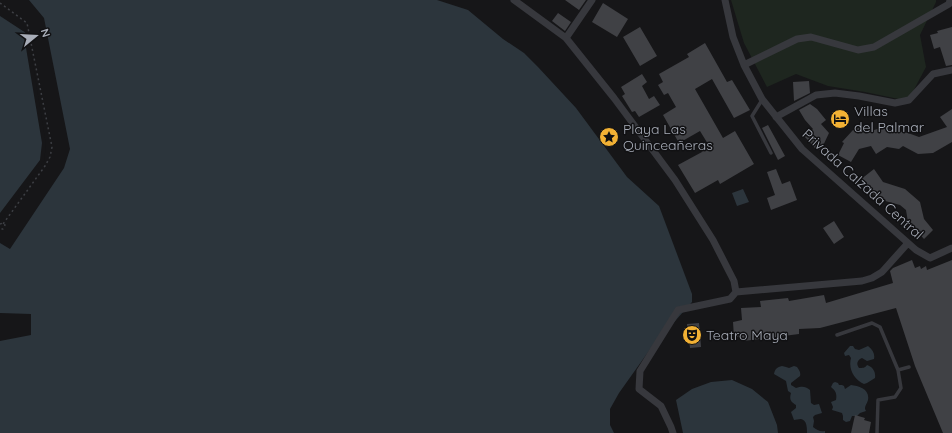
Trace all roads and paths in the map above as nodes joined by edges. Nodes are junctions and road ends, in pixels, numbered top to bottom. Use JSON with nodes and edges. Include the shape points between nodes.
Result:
{"nodes":[{"id":1,"x":514,"y":0,"type":"edge"},
{"id":2,"x":592,"y":0,"type":"edge"},
{"id":3,"x":724,"y":0,"type":"edge"},
{"id":4,"x":950,"y":0,"type":"edge"},
{"id":5,"x":0,"y":3,"type":"edge"},
{"id":6,"x":566,"y":38,"type":"junction"},
{"id":7,"x":744,"y":65,"type":"junction"},
{"id":8,"x":952,"y":70,"type":"edge"},
{"id":9,"x":762,"y":99,"type":"junction"},
{"id":10,"x":776,"y":117,"type":"junction"},
{"id":11,"x":771,"y":153,"type":"dead end"},
{"id":12,"x":0,"y":224,"type":"edge"},
{"id":13,"x":3,"y":224,"type":"junction"},
{"id":14,"x":0,"y":229,"type":"edge"},
{"id":15,"x":908,"y":243,"type":"junction"},
{"id":16,"x":952,"y":248,"type":"edge"},
{"id":17,"x":736,"y":292,"type":"junction"},
{"id":18,"x":837,"y":335,"type":"dead end"},
{"id":19,"x":909,"y":367,"type":"dead end"},
{"id":20,"x":898,"y":370,"type":"junction"},
{"id":21,"x":673,"y":433,"type":"edge"},
{"id":22,"x":877,"y":433,"type":"edge"}],
"edges":[{"from":1,"to":6,"type":"street"},
{"from":2,"to":6,"type":"street"},
{"from":3,"to":7,"type":"street","name":"Privada Calzada Central","via":[[733,37]]},
{"from":4,"to":7,"type":"street","via":[[949,4],[874,47],[858,50],[811,37],[797,39]]},
{"from":5,"to":13,"type":"path","via":[[27,23],[52,147],[45,166]]},
{"from":6,"to":17,"type":"street","via":[[675,180],[713,240],[734,281]]},
{"from":7,"to":9,"type":"street","name":"Privada Calzada Central"},
{"from":8,"to":10,"type":"street","via":[[933,74],[909,100],[895,103],[835,93],[816,95]]},
{"from":9,"to":10,"type":"street","name":"Privada Calzada Central"},
{"from":9,"to":11,"type":"lane","via":[[752,116]]},
{"from":10,"to":15,"type":"street","name":"Privada Calzada Central","via":[[802,149]]},
{"from":12,"to":13,"type":"path"},
{"from":13,"to":14,"type":"path","via":[[4,228]]},
{"from":15,"to":16,"type":"street","name":"Privada Calzada Central","via":[[930,258]]},
{"from":15,"to":17,"type":"street","via":[[882,272],[862,281]]},
{"from":17,"to":21,"type":"street","via":[[730,300],[678,310],[640,371],[639,389],[661,406]]},
{"from":18,"to":20,"type":"lane","via":[[872,323],[880,327]]},
{"from":19,"to":20,"type":"lane"},
{"from":20,"to":22,"type":"lane","via":[[901,388],[895,397],[878,400]]}]}
